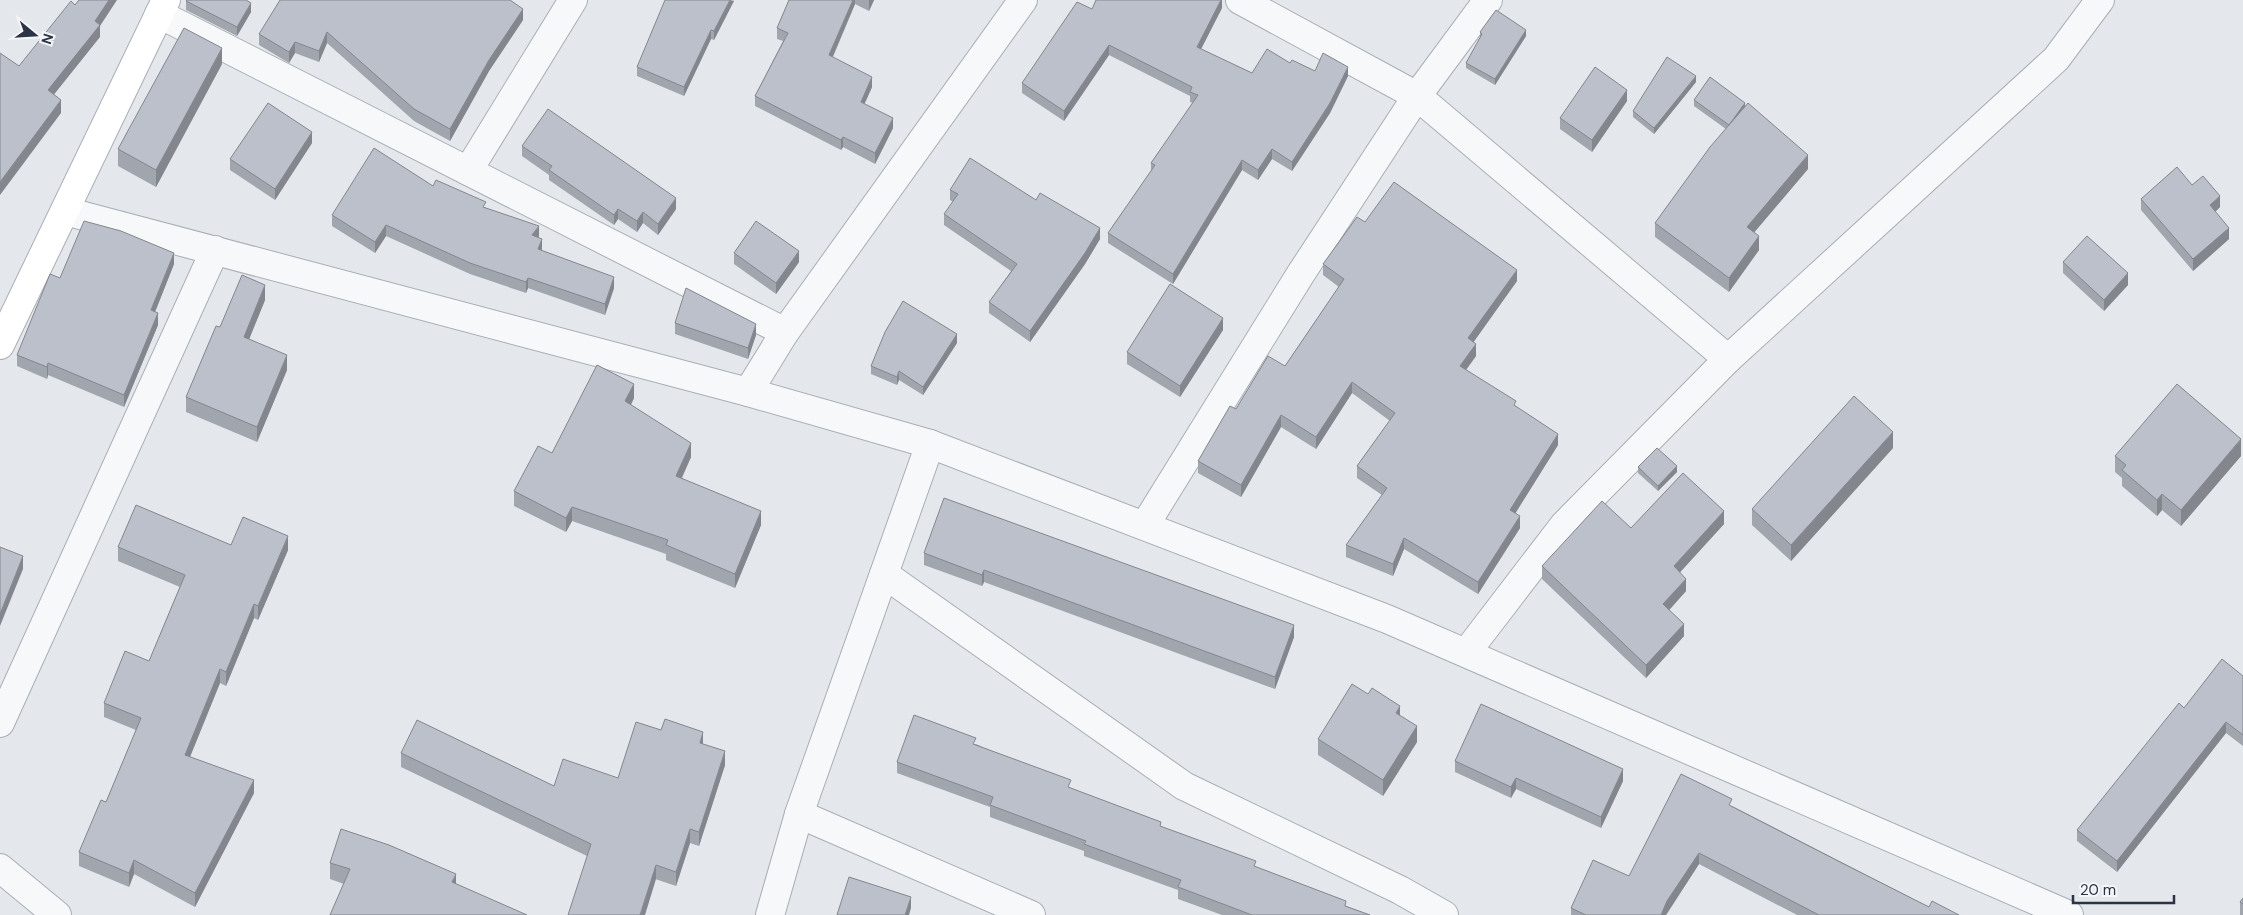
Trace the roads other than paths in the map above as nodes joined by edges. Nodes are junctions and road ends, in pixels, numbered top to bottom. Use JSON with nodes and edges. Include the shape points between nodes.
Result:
{"nodes":[{"id":1,"x":573,"y":0,"type":"edge"},
{"id":2,"x":1023,"y":0,"type":"edge"},
{"id":3,"x":1240,"y":0,"type":"edge"},
{"id":4,"x":1488,"y":0,"type":"edge"},
{"id":5,"x":2100,"y":0,"type":"edge"},
{"id":6,"x":163,"y":7,"type":"edge"},
{"id":7,"x":1417,"y":96,"type":"junction"},
{"id":8,"x":468,"y":171,"type":"junction"},
{"id":9,"x":65,"y":211,"type":"junction"},
{"id":10,"x":215,"y":250,"type":"junction"},
{"id":11,"x":785,"y":332,"type":"junction"},
{"id":12,"x":0,"y":345,"type":"edge"},
{"id":13,"x":1728,"y":359,"type":"junction"},
{"id":14,"x":748,"y":392,"type":"junction"},
{"id":15,"x":930,"y":444,"type":"junction"},
{"id":16,"x":1145,"y":525,"type":"junction"},
{"id":17,"x":884,"y":574,"type":"junction"},
{"id":18,"x":1466,"y":654,"type":"junction"},
{"id":19,"x":0,"y":723,"type":"edge"},
{"id":20,"x":799,"y":814,"type":"junction"},
{"id":21,"x":0,"y":868,"type":"edge"},
{"id":22,"x":57,"y":915,"type":"edge"},
{"id":23,"x":770,"y":915,"type":"edge"},
{"id":24,"x":1031,"y":915,"type":"edge"},
{"id":25,"x":1444,"y":915,"type":"edge"},
{"id":26,"x":2069,"y":915,"type":"edge"}],
"edges":[{"from":1,"to":8,"type":"street"},
{"from":2,"to":11,"type":"street"},
{"from":3,"to":7,"type":"street"},
{"from":4,"to":7,"type":"street"},
{"from":5,"to":13,"type":"street","via":[[2056,58]]},
{"from":6,"to":8,"type":"street"},
{"from":6,"to":9,"type":"street"},
{"from":7,"to":13,"type":"street"},
{"from":7,"to":16,"type":"street","via":[[1300,275]]},
{"from":8,"to":11,"type":"street"},
{"from":9,"to":10,"type":"street"},
{"from":9,"to":12,"type":"street"},
{"from":10,"to":14,"type":"street"},
{"from":10,"to":19,"type":"street"},
{"from":11,"to":14,"type":"street"},
{"from":13,"to":18,"type":"street","via":[[1564,525]]},
{"from":14,"to":15,"type":"street"},
{"from":15,"to":16,"type":"street"},
{"from":15,"to":17,"type":"street"},
{"from":16,"to":18,"type":"street","via":[[1386,619]]},
{"from":17,"to":20,"type":"street"},
{"from":17,"to":25,"type":"street","via":[[1184,786],[1400,890]]},
{"from":18,"to":26,"type":"street"},
{"from":20,"to":23,"type":"street"},
{"from":20,"to":24,"type":"street"},
{"from":21,"to":22,"type":"street"}]}
